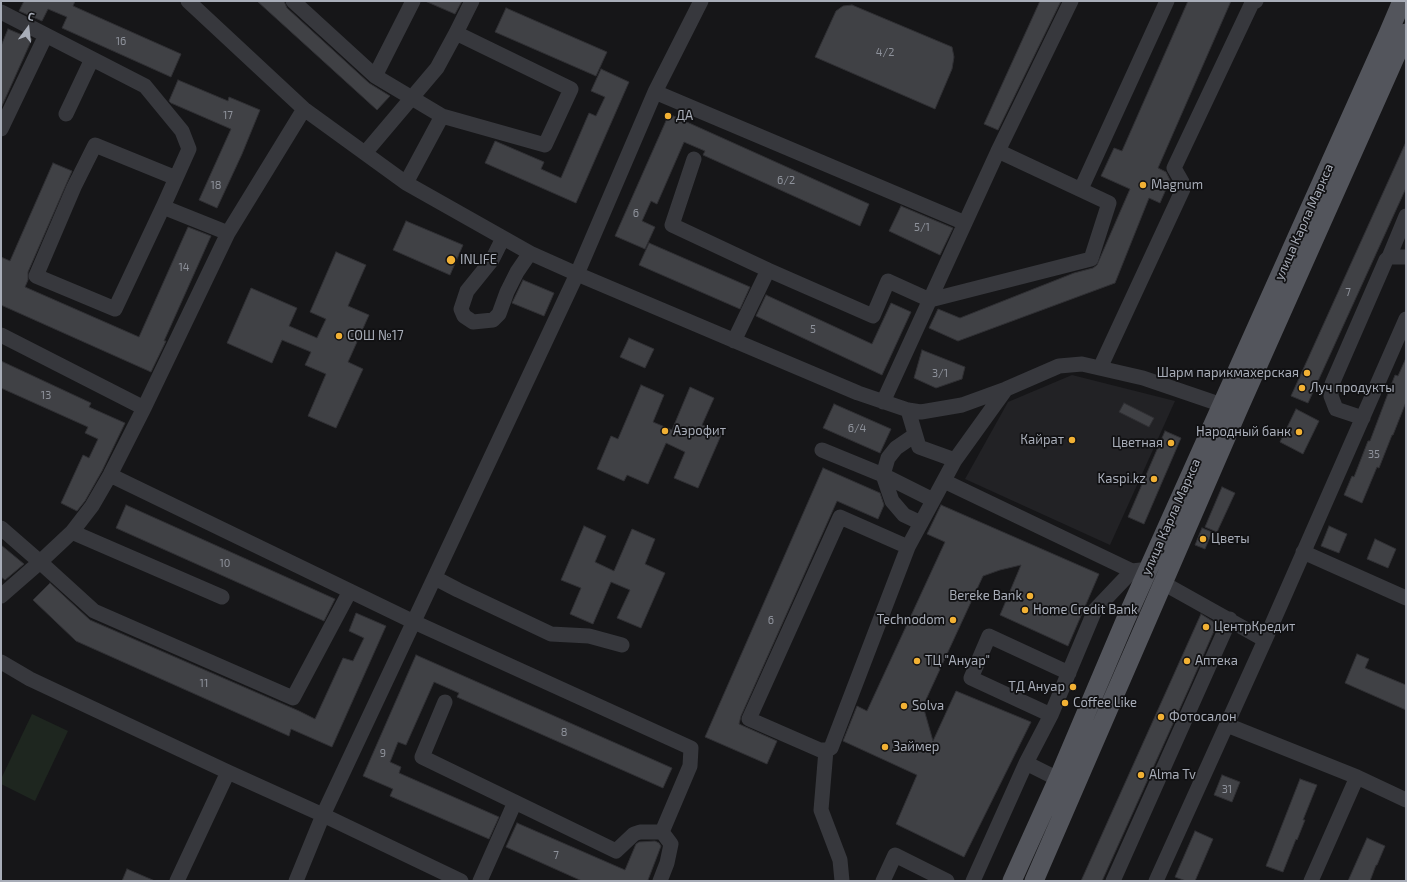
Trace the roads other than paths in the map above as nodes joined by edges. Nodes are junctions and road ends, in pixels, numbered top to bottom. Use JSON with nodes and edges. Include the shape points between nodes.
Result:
{"nodes":[{"id":1,"x":188,"y":1,"type":"edge"},
{"id":2,"x":293,"y":1,"type":"edge"},
{"id":3,"x":413,"y":1,"type":"edge"},
{"id":4,"x":472,"y":1,"type":"edge"},
{"id":5,"x":701,"y":1,"type":"edge"},
{"id":6,"x":1071,"y":1,"type":"edge"},
{"id":7,"x":1167,"y":1,"type":"edge"},
{"id":8,"x":1256,"y":1,"type":"edge"},
{"id":9,"x":1400,"y":4,"type":"edge"},
{"id":10,"x":1,"y":12,"type":"edge"},
{"id":11,"x":456,"y":33,"type":"junction"},
{"id":12,"x":46,"y":35,"type":"junction"},
{"id":13,"x":1401,"y":37,"type":"edge"},
{"id":14,"x":92,"y":59,"type":"junction"},
{"id":15,"x":375,"y":76,"type":"junction"},
{"id":16,"x":655,"y":92,"type":"junction"},
{"id":17,"x":411,"y":98,"type":"junction"},
{"id":18,"x":304,"y":109,"type":"junction"},
{"id":19,"x":66,"y":114,"type":"dead end"},
{"id":20,"x":442,"y":116,"type":"junction"},
{"id":21,"x":1,"y":128,"type":"edge"},
{"id":22,"x":998,"y":151,"type":"junction"},
{"id":23,"x":365,"y":154,"type":"junction"},
{"id":24,"x":694,"y":159,"type":"dead end"},
{"id":25,"x":176,"y":178,"type":"junction"},
{"id":26,"x":406,"y":183,"type":"junction"},
{"id":27,"x":1081,"y":189,"type":"junction"},
{"id":28,"x":163,"y":207,"type":"junction"},
{"id":29,"x":1406,"y":216,"type":"edge"},
{"id":30,"x":965,"y":223,"type":"junction"},
{"id":31,"x":228,"y":233,"type":"junction"},
{"id":32,"x":503,"y":238,"type":"junction"},
{"id":33,"x":530,"y":254,"type":"junction"},
{"id":34,"x":1389,"y":257,"type":"junction"},
{"id":35,"x":1406,"y":257,"type":"edge"},
{"id":36,"x":768,"y":270,"type":"junction"},
{"id":37,"x":577,"y":274,"type":"junction"},
{"id":38,"x":930,"y":300,"type":"junction"},
{"id":39,"x":1406,"y":319,"type":"edge"},
{"id":40,"x":1,"y":335,"type":"edge"},
{"id":41,"x":734,"y":341,"type":"junction"},
{"id":42,"x":1100,"y":368,"type":"junction"},
{"id":43,"x":1006,"y":389,"type":"junction"},
{"id":44,"x":883,"y":402,"type":"junction"},
{"id":45,"x":144,"y":408,"type":"junction"},
{"id":46,"x":1230,"y":408,"type":"junction"},
{"id":47,"x":908,"y":410,"type":"junction"},
{"id":48,"x":1363,"y":418,"type":"junction"},
{"id":49,"x":915,"y":435,"type":"junction"},
{"id":50,"x":822,"y":450,"type":"dead end"},
{"id":51,"x":955,"y":460,"type":"junction"},
{"id":52,"x":110,"y":474,"type":"junction"},
{"id":53,"x":883,"y":475,"type":"junction"},
{"id":54,"x":944,"y":481,"type":"junction"},
{"id":55,"x":933,"y":500,"type":"junction"},
{"id":56,"x":921,"y":523,"type":"junction"},
{"id":57,"x":1,"y":528,"type":"edge"},
{"id":58,"x":72,"y":532,"type":"junction"},
{"id":59,"x":908,"y":547,"type":"junction"},
{"id":60,"x":1303,"y":552,"type":"junction"},
{"id":61,"x":40,"y":562,"type":"junction"},
{"id":62,"x":1140,"y":570,"type":"junction"},
{"id":63,"x":435,"y":578,"type":"junction"},
{"id":64,"x":1163,"y":583,"type":"junction"},
{"id":65,"x":350,"y":591,"type":"junction"},
{"id":66,"x":1,"y":596,"type":"edge"},
{"id":67,"x":222,"y":597,"type":"dead end"},
{"id":68,"x":1406,"y":598,"type":"edge"},
{"id":69,"x":1230,"y":619,"type":"junction"},
{"id":70,"x":414,"y":622,"type":"junction"},
{"id":71,"x":1265,"y":640,"type":"junction"},
{"id":72,"x":622,"y":645,"type":"dead end"},
{"id":73,"x":1,"y":662,"type":"edge"},
{"id":74,"x":1068,"y":673,"type":"junction"},
{"id":75,"x":445,"y":702,"type":"dead end"},
{"id":76,"x":1051,"y":715,"type":"junction"},
{"id":77,"x":1226,"y":725,"type":"junction"},
{"id":78,"x":826,"y":750,"type":"junction"},
{"id":79,"x":1026,"y":763,"type":"junction"},
{"id":80,"x":228,"y":772,"type":"junction"},
{"id":81,"x":1357,"y":777,"type":"junction"},
{"id":82,"x":1058,"y":779,"type":"junction"},
{"id":83,"x":1406,"y":800,"type":"edge"},
{"id":84,"x":515,"y":802,"type":"junction"},
{"id":85,"x":324,"y":815,"type":"junction"},
{"id":86,"x":662,"y":832,"type":"junction"},
{"id":87,"x":177,"y":881,"type":"edge"},
{"id":88,"x":296,"y":881,"type":"edge"},
{"id":89,"x":460,"y":881,"type":"edge"},
{"id":90,"x":480,"y":881,"type":"edge"},
{"id":91,"x":660,"y":881,"type":"edge"},
{"id":92,"x":842,"y":881,"type":"edge"},
{"id":93,"x":884,"y":881,"type":"edge"},
{"id":94,"x":947,"y":881,"type":"edge"},
{"id":95,"x":973,"y":881,"type":"edge"},
{"id":96,"x":1012,"y":881,"type":"edge"},
{"id":97,"x":1034,"y":881,"type":"edge"},
{"id":98,"x":1112,"y":881,"type":"edge"},
{"id":99,"x":1156,"y":881,"type":"edge"},
{"id":100,"x":1311,"y":881,"type":"edge"}],
"edges":[{"from":1,"to":18,"type":"street"},
{"from":2,"to":15,"type":"street"},
{"from":3,"to":15,"type":"street"},
{"from":4,"to":11,"type":"street"},
{"from":5,"to":16,"type":"street"},
{"from":6,"to":22,"type":"street"},
{"from":7,"to":27,"type":"street"},
{"from":8,"to":42,"type":"street","via":[[1252,3],[1174,168],[1183,189]]},
{"from":9,"to":13,"type":"main road","name":"улица Карла Маркса"},
{"from":10,"to":12,"type":"street"},
{"from":11,"to":17,"type":"street","via":[[437,68]]},
{"from":11,"to":20,"type":"street","via":[[571,89],[545,145]]},
{"from":12,"to":14,"type":"street"},
{"from":12,"to":21,"type":"street"},
{"from":13,"to":46,"type":"main road","name":"улица Карла Маркса"},
{"from":14,"to":19,"type":"street"},
{"from":14,"to":25,"type":"street","via":[[145,86],[182,131],[189,149]]},
{"from":15,"to":17,"type":"street"},
{"from":16,"to":30,"type":"street"},
{"from":16,"to":37,"type":"street"},
{"from":17,"to":20,"type":"street"},
{"from":17,"to":23,"type":"street"},
{"from":18,"to":23,"type":"street"},
{"from":18,"to":31,"type":"street"},
{"from":20,"to":26,"type":"street"},
{"from":22,"to":27,"type":"street"},
{"from":22,"to":30,"type":"street"},
{"from":23,"to":26,"type":"street"},
{"from":24,"to":36,"type":"street","via":[[672,225]]},
{"from":25,"to":28,"type":"street"},
{"from":25,"to":28,"type":"street","via":[[95,145],[36,276],[115,309]]},
{"from":26,"to":32,"type":"street"},
{"from":27,"to":38,"type":"street","via":[[1109,202],[1091,260]]},
{"from":28,"to":31,"type":"street"},
{"from":29,"to":34,"type":"street"},
{"from":30,"to":38,"type":"street"},
{"from":31,"to":45,"type":"street"},
{"from":32,"to":33,"type":"street"},
{"from":32,"to":33,"type":"street","via":[[492,260],[467,291],[461,309],[464,316],[473,322],[493,320],[499,314],[517,272]]},
{"from":33,"to":37,"type":"street"},
{"from":34,"to":35,"type":"street"},
{"from":34,"to":48,"type":"street","via":[[1332,384],[1331,396],[1336,409]]},
{"from":36,"to":38,"type":"street","via":[[872,316],[888,281]]},
{"from":36,"to":41,"type":"street"},
{"from":37,"to":41,"type":"street"},
{"from":37,"to":63,"type":"street"},
{"from":38,"to":44,"type":"street"},
{"from":39,"to":48,"type":"street"},
{"from":40,"to":45,"type":"street"},
{"from":41,"to":44,"type":"street"},
{"from":42,"to":43,"type":"street","via":[[1082,364],[1059,366]]},
{"from":42,"to":46,"type":"street","via":[[1143,378]]},
{"from":43,"to":47,"type":"street","via":[[954,407],[921,412]]},
{"from":43,"to":51,"type":"street"},
{"from":44,"to":47,"type":"street"},
{"from":45,"to":52,"type":"street"},
{"from":46,"to":62,"type":"main road","name":"улица Карла Маркса"},
{"from":46,"to":64,"type":"main road","name":"улица Карла Маркса"},
{"from":47,"to":49,"type":"street"},
{"from":48,"to":60,"type":"street"},
{"from":49,"to":51,"type":"street","via":[[919,447]]},
{"from":49,"to":53,"type":"street","via":[[896,448],[888,458]]},
{"from":50,"to":53,"type":"street"},
{"from":51,"to":54,"type":"street"},
{"from":52,"to":58,"type":"street","via":[[92,506]]},
{"from":52,"to":65,"type":"street"},
{"from":53,"to":55,"type":"street"},
{"from":53,"to":56,"type":"street","via":[[892,501],[904,515]]},
{"from":54,"to":55,"type":"street"},
{"from":54,"to":62,"type":"street"},
{"from":55,"to":56,"type":"street"},
{"from":56,"to":59,"type":"street"},
{"from":57,"to":61,"type":"street"},
{"from":58,"to":61,"type":"street"},
{"from":58,"to":67,"type":"street"},
{"from":59,"to":78,"type":"street","via":[[831,748]]},
{"from":59,"to":78,"type":"street","via":[[840,517],[749,719],[820,750]]},
{"from":60,"to":68,"type":"street"},
{"from":60,"to":71,"type":"street"},
{"from":61,"to":65,"type":"street","via":[[94,611],[293,698]]},
{"from":61,"to":66,"type":"street"},
{"from":62,"to":74,"type":"street","via":[[1095,610]]},
{"from":62,"to":82,"type":"main road","name":"улица Карла Маркса"},
{"from":63,"to":70,"type":"street"},
{"from":63,"to":72,"type":"street","via":[[551,634],[588,636]]},
{"from":64,"to":69,"type":"street"},
{"from":64,"to":97,"type":"main road","name":"улица Карла Маркса"},
{"from":65,"to":70,"type":"street"},
{"from":69,"to":71,"type":"street"},
{"from":69,"to":98,"type":"street"},
{"from":70,"to":85,"type":"street"},
{"from":70,"to":86,"type":"street","via":[[691,748],[690,766]]},
{"from":71,"to":77,"type":"street"},
{"from":73,"to":80,"type":"street","via":[[30,679]]},
{"from":74,"to":76,"type":"street"},
{"from":74,"to":76,"type":"street","via":[[989,636],[971,678]]},
{"from":75,"to":84,"type":"street","via":[[422,756]]},
{"from":76,"to":79,"type":"street"},
{"from":77,"to":81,"type":"street"},
{"from":77,"to":99,"type":"street"},
{"from":78,"to":92,"type":"street","via":[[821,810],[840,860]]},
{"from":79,"to":82,"type":"street"},
{"from":79,"to":95,"type":"street"},
{"from":80,"to":85,"type":"street"},
{"from":80,"to":87,"type":"street"},
{"from":81,"to":83,"type":"street"},
{"from":81,"to":100,"type":"street"},
{"from":82,"to":96,"type":"main road","name":"улица Карла Маркса"},
{"from":84,"to":86,"type":"street","via":[[616,852],[634,834]]},
{"from":84,"to":90,"type":"street"},
{"from":85,"to":88,"type":"street"},
{"from":85,"to":89,"type":"street"},
{"from":86,"to":91,"type":"street","via":[[671,844]]},
{"from":93,"to":94,"type":"street","via":[[895,856]]}]}
